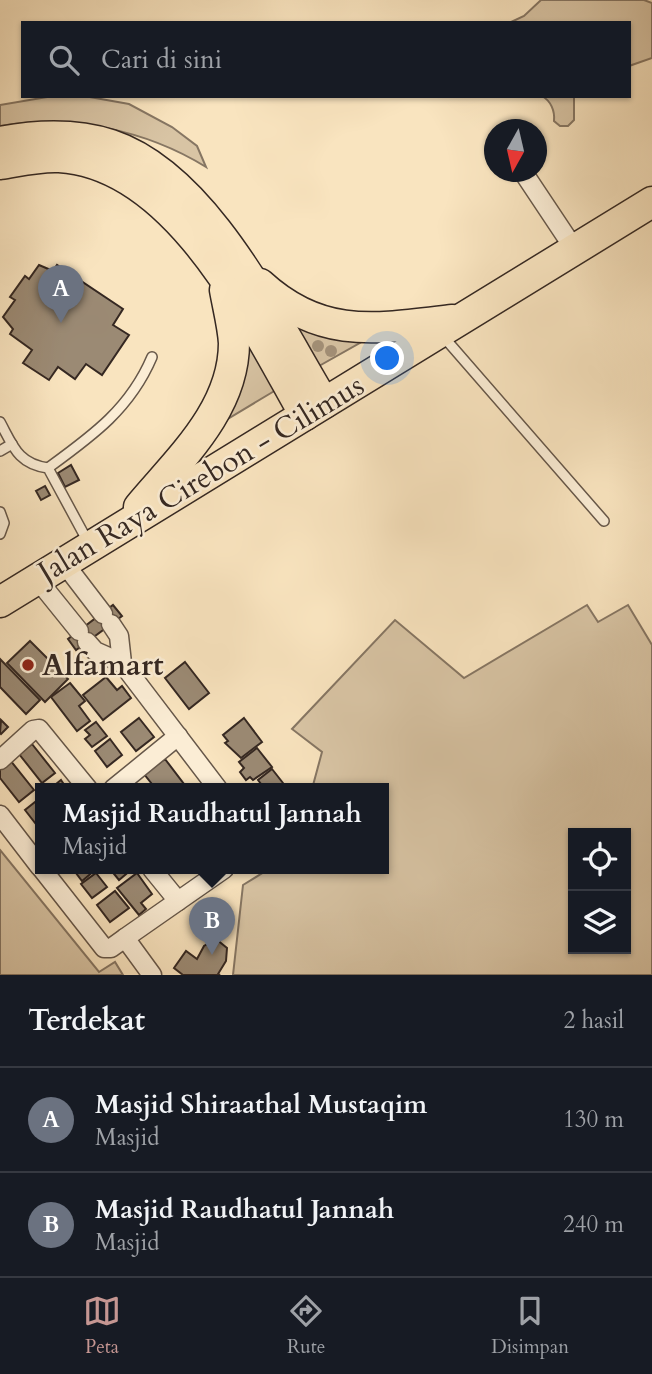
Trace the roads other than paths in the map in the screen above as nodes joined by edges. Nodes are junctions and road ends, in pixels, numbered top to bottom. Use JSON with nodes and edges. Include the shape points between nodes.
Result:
{"nodes":[{"id":1,"x":0,"y":142,"type":"edge"},
{"id":2,"x":0,"y":164,"type":"edge"},
{"id":3,"x":530,"y":182,"type":"edge"},
{"id":4,"x":652,"y":202,"type":"edge"},
{"id":5,"x":575,"y":250,"type":"junction"},
{"id":6,"x":232,"y":273,"type":"junction"},
{"id":7,"x":451,"y":326,"type":"junction"},
{"id":8,"x":152,"y":357,"type":"dead end"},
{"id":9,"x":314,"y":409,"type":"junction"},
{"id":10,"x":0,"y":422,"type":"edge"},
{"id":11,"x":12,"y":444,"type":"junction"},
{"id":12,"x":0,"y":451,"type":"edge"},
{"id":13,"x":48,"y":468,"type":"junction"},
{"id":14,"x":0,"y":512,"type":"edge"},
{"id":15,"x":604,"y":521,"type":"dead end"},
{"id":16,"x":123,"y":526,"type":"junction"},
{"id":17,"x":0,"y":534,"type":"edge"},
{"id":18,"x":90,"y":547,"type":"junction"},
{"id":19,"x":64,"y":563,"type":"junction"},
{"id":20,"x":37,"y":579,"type":"junction"},
{"id":21,"x":0,"y":602,"type":"edge"},
{"id":22,"x":122,"y":663,"type":"junction"},
{"id":23,"x":178,"y":736,"type":"junction"},
{"id":24,"x":0,"y":760,"type":"edge"},
{"id":25,"x":83,"y":783,"type":"edge"},
{"id":26,"x":120,"y":783,"type":"edge"},
{"id":27,"x":213,"y":783,"type":"edge"},
{"id":28,"x":2,"y":823,"type":"edge"},
{"id":29,"x":35,"y":855,"type":"edge"},
{"id":30,"x":50,"y":874,"type":"edge"},
{"id":31,"x":156,"y":874,"type":"edge"},
{"id":32,"x":217,"y":874,"type":"edge"},
{"id":33,"x":177,"y":901,"type":"junction"},
{"id":34,"x":129,"y":944,"type":"junction"},
{"id":35,"x":152,"y":975,"type":"edge"}],
"edges":[{"from":1,"to":6,"type":"highway","via":[[58,136],[113,146],[166,177],[224,239]]},
{"from":2,"to":6,"type":"highway","via":[[59,157],[127,179],[153,195]]},
{"from":3,"to":5,"type":"street"},
{"from":4,"to":5,"type":"highway","name":"Jalan Raya Cirebon - Cilimus"},
{"from":5,"to":7,"type":"highway","name":"Jalan Raya Cirebon - Cilimus"},
{"from":6,"to":7,"type":"highway","via":[[321,323],[358,328]]},
{"from":6,"to":9,"type":"highway"},
{"from":6,"to":16,"type":"highway","via":[[232,364],[220,403]]},
{"from":7,"to":9,"type":"highway","name":"Jalan Raya Cirebon - Cilimus"},
{"from":7,"to":15,"type":"lane"},
{"from":8,"to":13,"type":"lane","via":[[141,383],[111,420]]},
{"from":9,"to":16,"type":"highway","name":"Jalan Raya Cirebon - Cilimus"},
{"from":10,"to":11,"type":"lane"},
{"from":11,"to":12,"type":"lane"},
{"from":11,"to":13,"type":"lane","via":[[31,466]]},
{"from":13,"to":18,"type":"lane"},
{"from":14,"to":17,"type":"lane","via":[[4,523]]},
{"from":16,"to":18,"type":"highway","name":"Jalan Raya Cirebon - Cilimus"},
{"from":18,"to":19,"type":"highway","name":"Jalan Raya Cirebon - Cilimus"},
{"from":19,"to":20,"type":"highway","name":"Jalan Raya Cirebon - Cilimus"},
{"from":19,"to":22,"type":"street","via":[[120,636]]},
{"from":20,"to":21,"type":"highway","name":"Jalan Raya Cirebon - Cilimus"},
{"from":20,"to":22,"type":"street","via":[[95,651]]},
{"from":22,"to":23,"type":"street"},
{"from":23,"to":26,"type":"street"},
{"from":23,"to":27,"type":"street"},
{"from":24,"to":25,"type":"street","via":[[39,729]]},
{"from":28,"to":29,"type":"street"},
{"from":30,"to":34,"type":"street","via":[[104,948]]},
{"from":31,"to":33,"type":"street"},
{"from":32,"to":33,"type":"street"},
{"from":33,"to":34,"type":"street"},
{"from":34,"to":35,"type":"street"}]}
